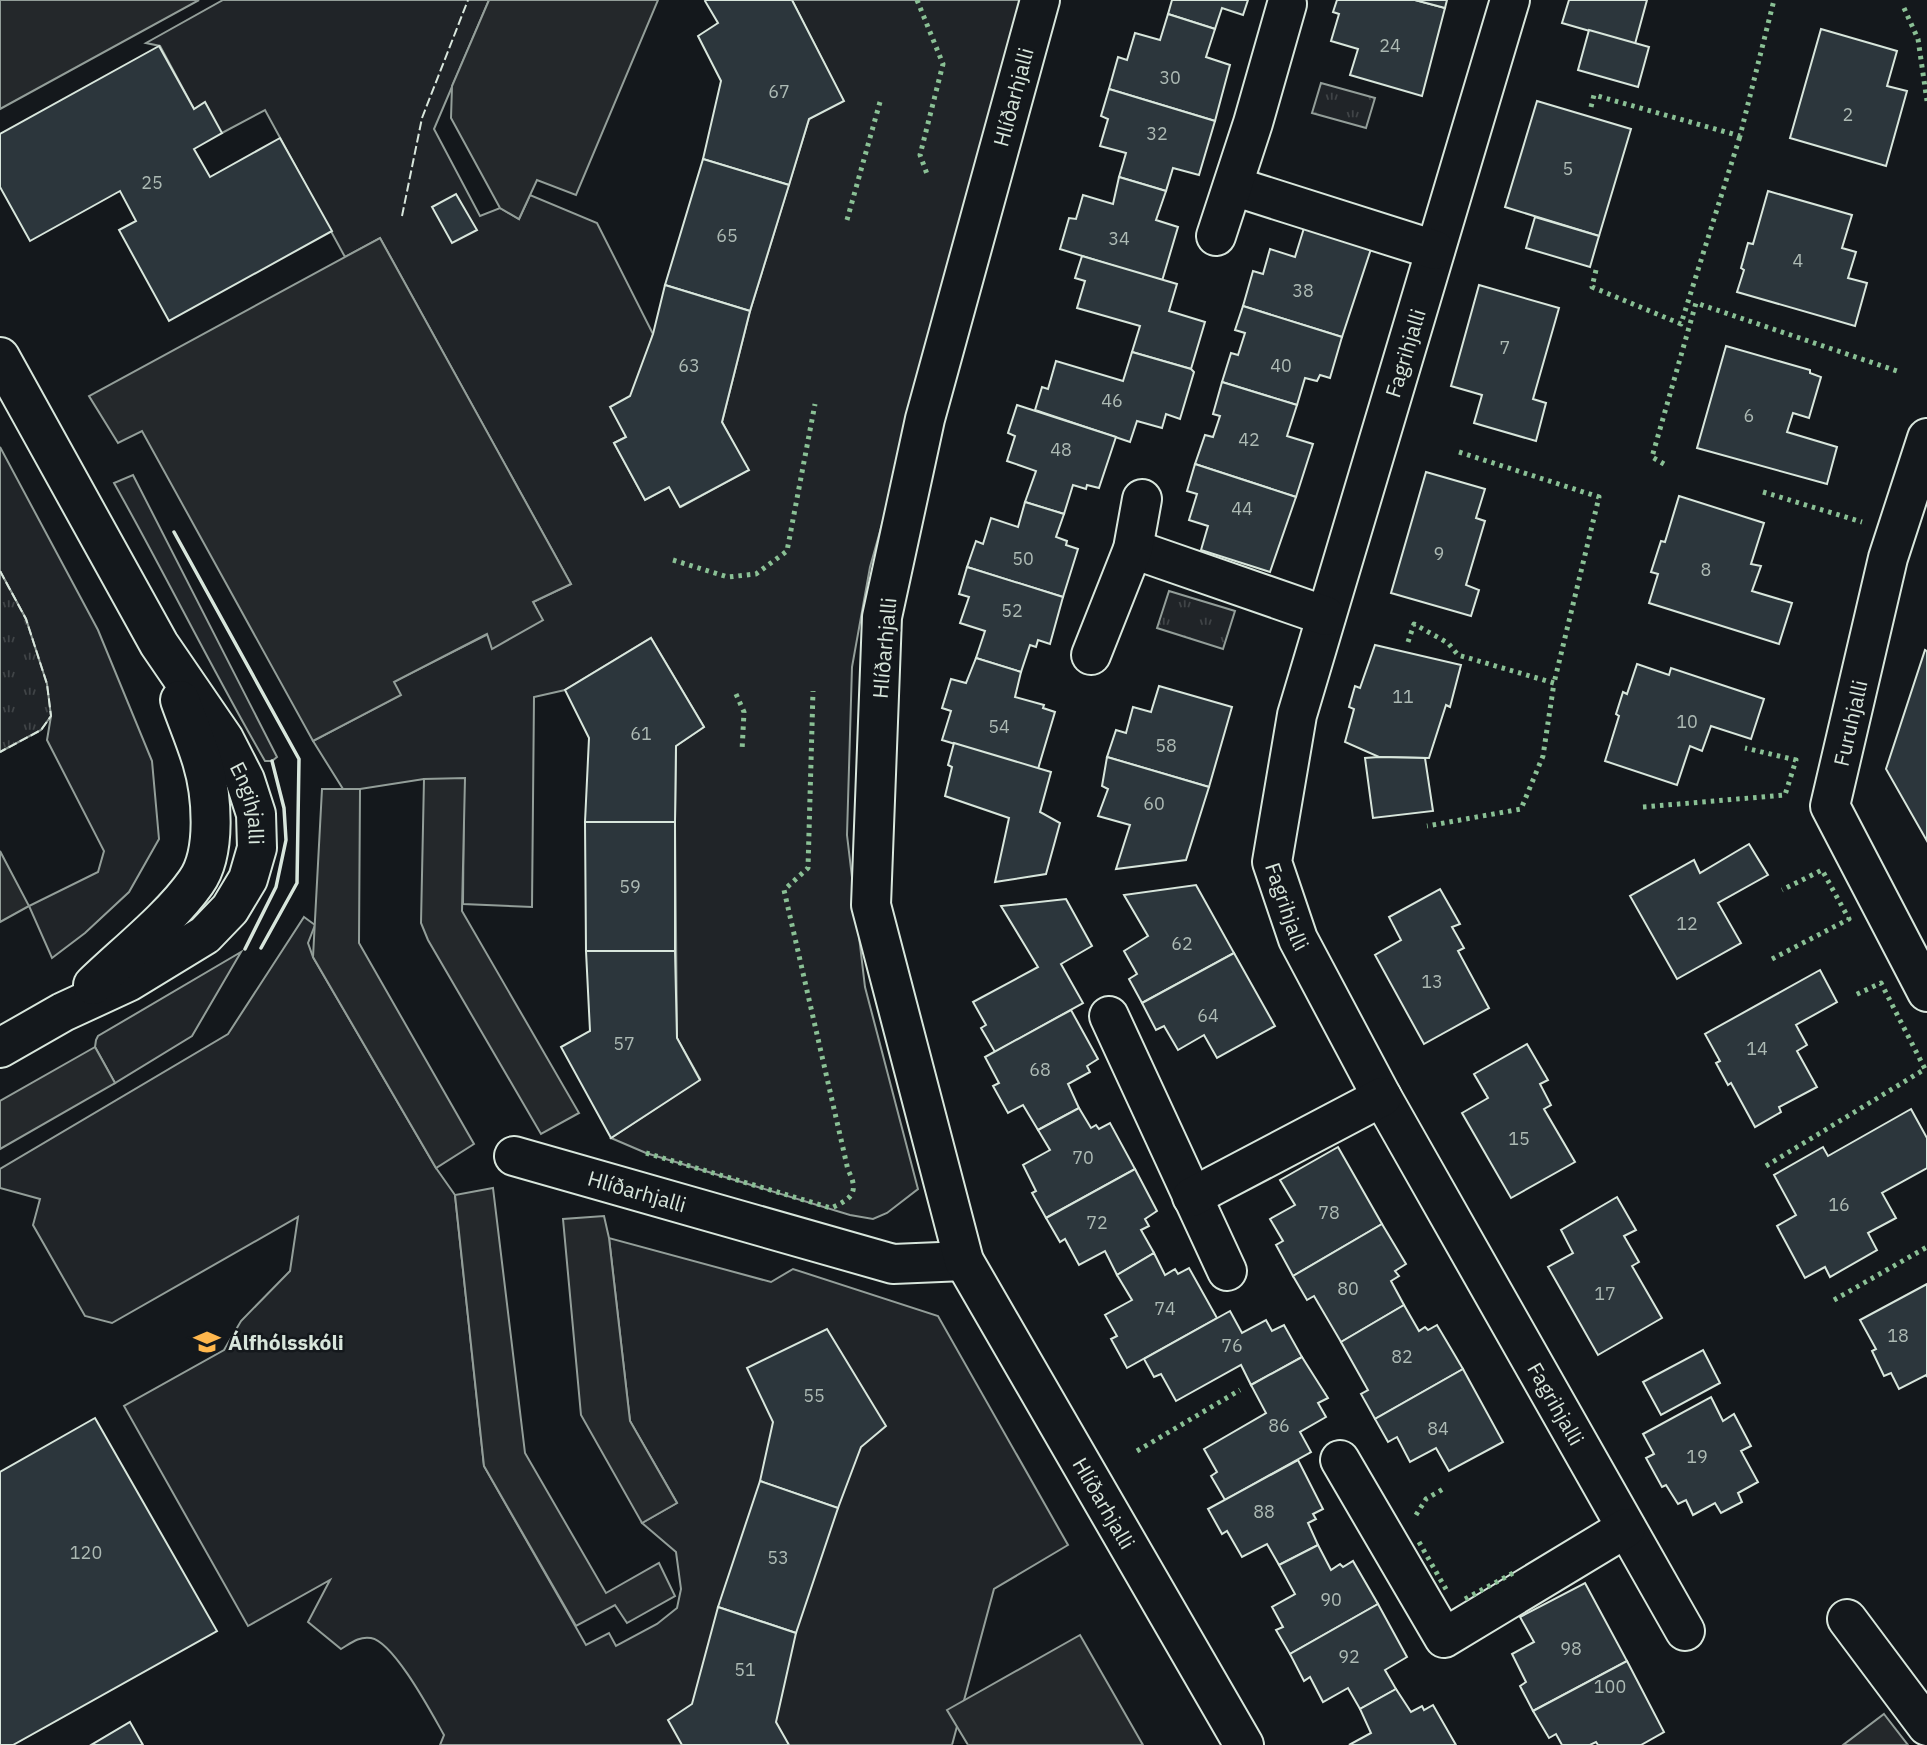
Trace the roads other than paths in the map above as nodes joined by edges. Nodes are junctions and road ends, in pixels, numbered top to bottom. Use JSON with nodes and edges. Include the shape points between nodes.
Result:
{"nodes":[{"id":1,"x":1040,"y":0,"type":"edge"},
{"id":2,"x":1510,"y":0,"type":"edge"},
{"id":3,"x":1287,"y":4,"type":"dead end"},
{"id":4,"x":1233,"y":186,"type":"junction"},
{"id":5,"x":1216,"y":236,"type":"dead end"},
{"id":6,"x":1435,"y":250,"type":"junction"},
{"id":7,"x":0,"y":357,"type":"edge"},
{"id":8,"x":1927,"y":438,"type":"edge"},
{"id":9,"x":1142,"y":499,"type":"dead end"},
{"id":10,"x":1133,"y":549,"type":"junction"},
{"id":11,"x":1326,"y":617,"type":"junction"},
{"id":12,"x":1091,"y":655,"type":"dead end"},
{"id":13,"x":1927,"y":992,"type":"edge"},
{"id":14,"x":1110,"y":1016,"type":"dead end"},
{"id":15,"x":0,"y":1048,"type":"edge"},
{"id":16,"x":1382,"y":1097,"type":"junction"},
{"id":17,"x":514,"y":1156,"type":"dead end"},
{"id":18,"x":1192,"y":1197,"type":"junction"},
{"id":19,"x":964,"y":1261,"type":"junction"},
{"id":20,"x":1227,"y":1271,"type":"dead end"},
{"id":21,"x":1340,"y":1460,"type":"dead end"},
{"id":22,"x":1626,"y":1528,"type":"junction"},
{"id":23,"x":1847,"y":1619,"type":"dead end"},
{"id":24,"x":1685,"y":1631,"type":"dead end"},
{"id":25,"x":1927,"y":1726,"type":"edge"},
{"id":26,"x":1244,"y":1745,"type":"edge"}],
"edges":[{"from":1,"to":19,"type":"street","name":"Hlíðarhjalli","via":[[925,419],[882,617],[871,905]]},
{"from":2,"to":6,"type":"street","name":"Fagrihjalli"},
{"from":3,"to":4,"type":"street"},
{"from":4,"to":5,"type":"street"},
{"from":4,"to":6,"type":"street"},
{"from":6,"to":11,"type":"street","name":"Fagrihjalli"},
{"from":7,"to":15,"type":"street","name":"Engihjalli","via":[[159,644],[224,739],[256,814],[257,848],[248,879],[230,909],[205,935],[128,982]]},
{"from":8,"to":13,"type":"street","name":"Furuhjalli","via":[[1888,558],[1830,806]]},
{"from":9,"to":10,"type":"street"},
{"from":10,"to":11,"type":"street"},
{"from":10,"to":12,"type":"street"},
{"from":11,"to":16,"type":"street","name":"Fagrihjalli","via":[[1297,715],[1272,862],[1298,939]]},
{"from":14,"to":18,"type":"street"},
{"from":16,"to":18,"type":"street"},
{"from":16,"to":22,"type":"street","name":"Fagrihjalli"},
{"from":17,"to":19,"type":"street","name":"Hlíðarhjalli","via":[[893,1264]]},
{"from":18,"to":20,"type":"street"},
{"from":19,"to":26,"type":"street","name":"Hlíðarhjalli"},
{"from":21,"to":22,"type":"street","via":[[1444,1637]]},
{"from":22,"to":24,"type":"street","name":"Fagrihjalli"},
{"from":23,"to":25,"type":"street"}]}
